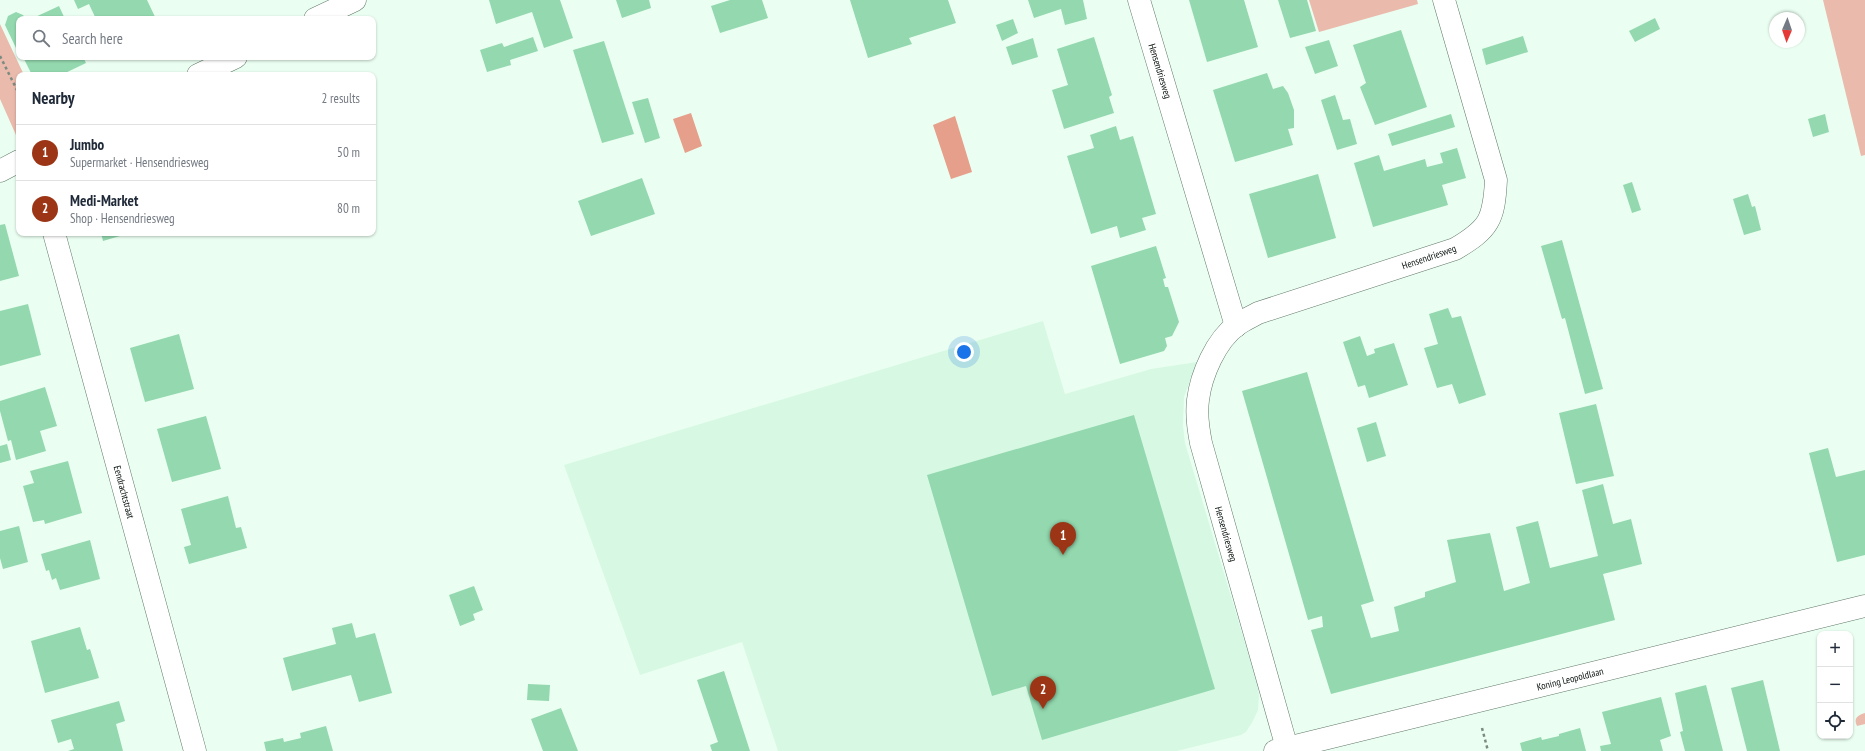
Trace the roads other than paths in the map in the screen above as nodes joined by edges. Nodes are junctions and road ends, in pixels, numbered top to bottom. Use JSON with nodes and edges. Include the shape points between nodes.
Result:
{"nodes":[{"id":1,"x":355,"y":0,"type":"edge"},
{"id":2,"x":1139,"y":0,"type":"edge"},
{"id":3,"x":1444,"y":0,"type":"edge"},
{"id":4,"x":321,"y":16,"type":"edge"},
{"id":5,"x":230,"y":60,"type":"edge"},
{"id":6,"x":204,"y":72,"type":"edge"},
{"id":7,"x":16,"y":163,"type":"edge"},
{"id":8,"x":0,"y":171,"type":"edge"},
{"id":9,"x":55,"y":236,"type":"edge"},
{"id":10,"x":1236,"y":326,"type":"junction"},
{"id":11,"x":1865,"y":606,"type":"edge"},
{"id":12,"x":1281,"y":749,"type":"edge"},
{"id":13,"x":195,"y":751,"type":"edge"}],
"edges":[{"from":1,"to":4,"type":"street"},
{"from":2,"to":10,"type":"street","name":"Hensendriesweg"},
{"from":3,"to":10,"type":"street","name":"Hensendriesweg","via":[[1496,180],[1495,199],[1484,230],[1455,249],[1258,313]]},
{"from":5,"to":6,"type":"street"},
{"from":7,"to":8,"type":"street"},
{"from":9,"to":13,"type":"street","name":"Eendrachtstraat"},
{"from":10,"to":12,"type":"street","name":"Hensendriesweg","via":[[1213,356],[1198,399],[1197,422]]},
{"from":11,"to":12,"type":"street","name":"Koning Leopoldlaan"}]}
